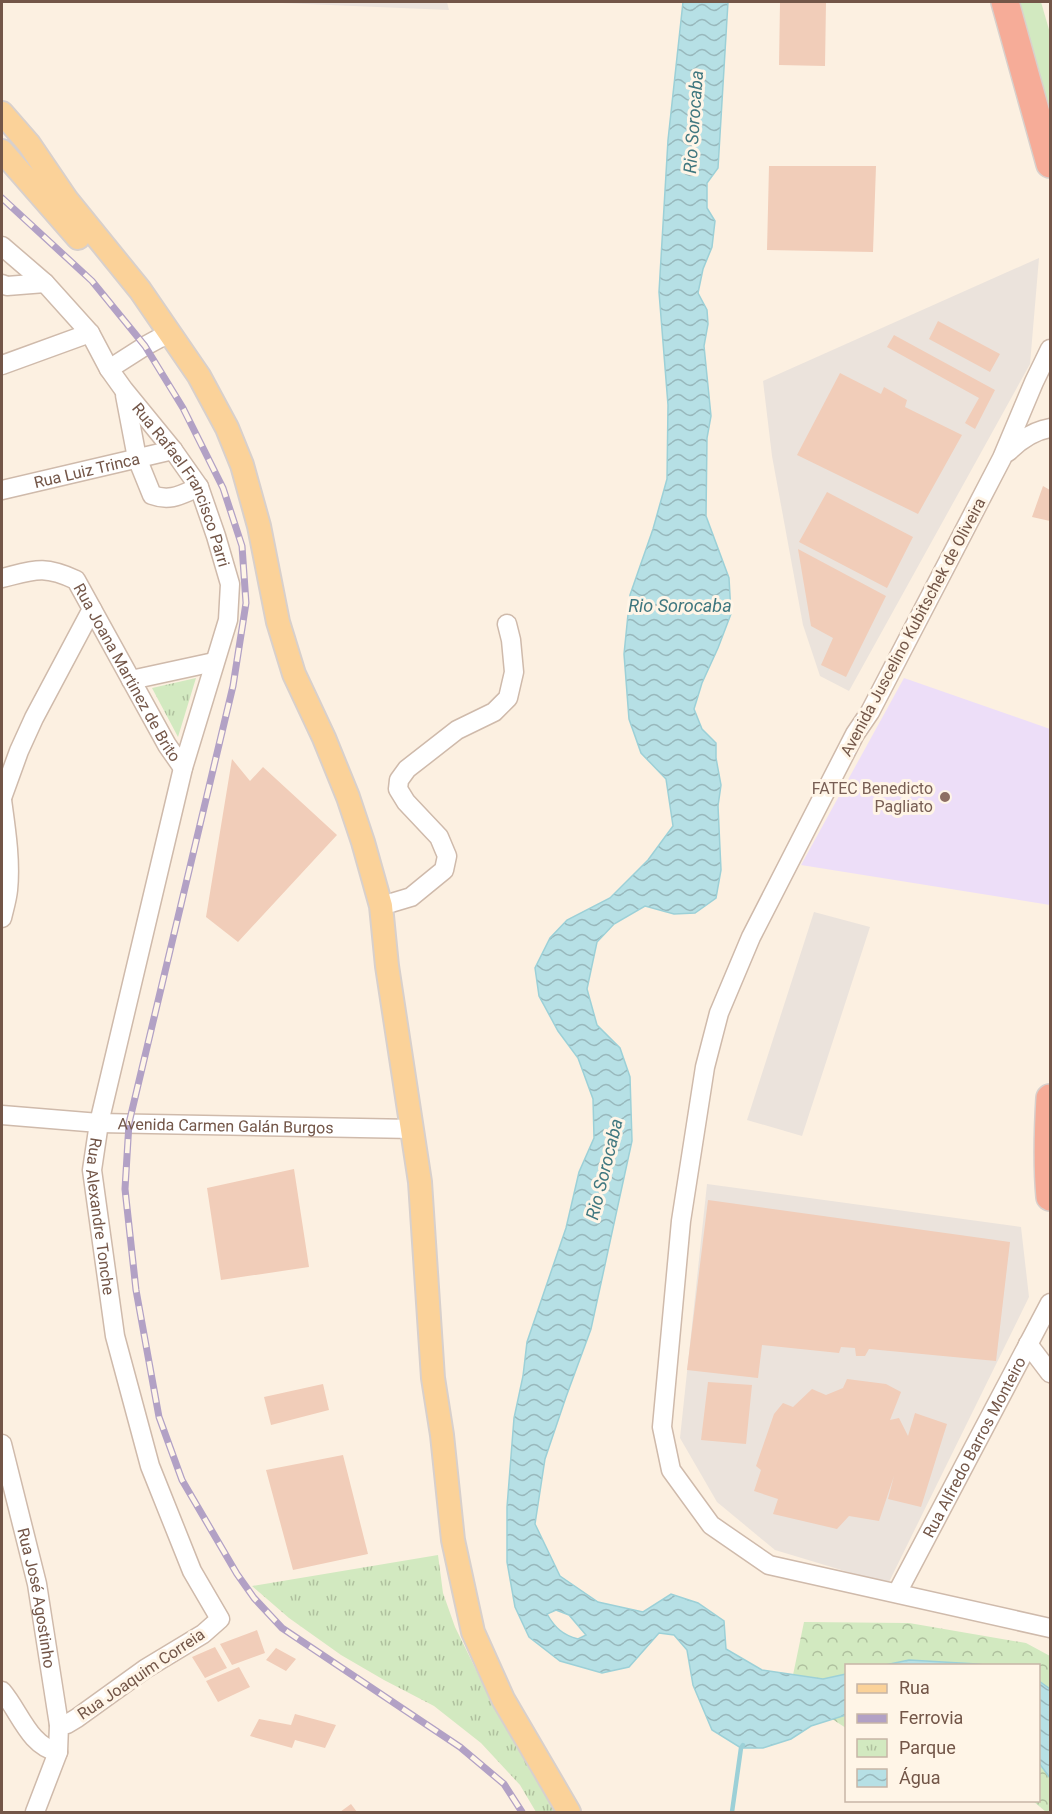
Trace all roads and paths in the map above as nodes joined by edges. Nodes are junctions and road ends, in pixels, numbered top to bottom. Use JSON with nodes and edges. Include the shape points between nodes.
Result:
{"nodes":[{"id":1,"x":1005,"y":2,"type":"edge"},
{"id":2,"x":2,"y":113,"type":"edge"},
{"id":3,"x":2,"y":151,"type":"edge"},
{"id":4,"x":1050,"y":164,"type":"edge"},
{"id":5,"x":2,"y":246,"type":"edge"},
{"id":6,"x":45,"y":283,"type":"junction"},
{"id":7,"x":2,"y":284,"type":"edge"},
{"id":8,"x":165,"y":328,"type":"junction"},
{"id":9,"x":90,"y":333,"type":"junction"},
{"id":10,"x":1050,"y":349,"type":"edge"},
{"id":11,"x":2,"y":365,"type":"edge"},
{"id":12,"x":109,"y":369,"type":"junction"},
{"id":13,"x":124,"y":390,"type":"junction"},
{"id":14,"x":1050,"y":428,"type":"edge"},
{"id":15,"x":173,"y":450,"type":"junction"},
{"id":16,"x":137,"y":458,"type":"junction"},
{"id":17,"x":1002,"y":458,"type":"junction"},
{"id":18,"x":199,"y":487,"type":"junction"},
{"id":19,"x":2,"y":490,"type":"edge"},
{"id":20,"x":2,"y":578,"type":"edge"},
{"id":21,"x":92,"y":609,"type":"junction"},
{"id":22,"x":507,"y":624,"type":"dead end"},
{"id":23,"x":214,"y":662,"type":"junction"},
{"id":24,"x":131,"y":680,"type":"junction"},
{"id":25,"x":183,"y":768,"type":"junction"},
{"id":26,"x":2,"y":799,"type":"edge"},
{"id":27,"x":381,"y":906,"type":"junction"},
{"id":28,"x":2,"y":918,"type":"edge"},
{"id":29,"x":1050,"y":1098,"type":"edge"},
{"id":30,"x":2,"y":1115,"type":"edge"},
{"id":31,"x":99,"y":1123,"type":"junction"},
{"id":32,"x":413,"y":1129,"type":"junction"},
{"id":33,"x":1050,"y":1197,"type":"edge"},
{"id":34,"x":1050,"y":1303,"type":"edge"},
{"id":35,"x":1028,"y":1344,"type":"junction"},
{"id":36,"x":1050,"y":1373,"type":"edge"},
{"id":37,"x":2,"y":1444,"type":"edge"},
{"id":38,"x":897,"y":1593,"type":"junction"},
{"id":39,"x":220,"y":1618,"type":"joint"},
{"id":40,"x":1050,"y":1628,"type":"edge"},
{"id":41,"x":2,"y":1691,"type":"edge"},
{"id":42,"x":60,"y":1725,"type":"junction"},
{"id":43,"x":58,"y":1752,"type":"junction"},
{"id":44,"x":35,"y":1812,"type":"edge"},
{"id":45,"x":569,"y":1812,"type":"edge"}],
"edges":[{"from":1,"to":4,"type":"highway"},
{"from":2,"to":8,"type":"main road","via":[[140,290]]},
{"from":3,"to":8,"type":"main road","via":[[118,283]]},
{"from":5,"to":6,"type":"street","name":"Rua Rafael Francisco Parri"},
{"from":6,"to":7,"type":"street"},
{"from":6,"to":9,"type":"street","name":"Rua Rafael Francisco Parri"},
{"from":8,"to":12,"type":"street"},
{"from":8,"to":27,"type":"main road","via":[[200,376],[242,465],[294,674],[348,797]]},
{"from":9,"to":11,"type":"street"},
{"from":9,"to":12,"type":"street","name":"Rua Rafael Francisco Parri"},
{"from":10,"to":17,"type":"street","name":"Avenida Juscelino Kubitschek de Oliveira"},
{"from":12,"to":13,"type":"street","name":"Rua Rafael Francisco Parri"},
{"from":13,"to":15,"type":"street","name":"Rua Rafael Francisco Parri"},
{"from":13,"to":16,"type":"street"},
{"from":14,"to":17,"type":"street","name":"Avenida Juscelino Kubitschek de Oliveira","via":[[1025,437]]},
{"from":15,"to":16,"type":"street","name":"Rua Luiz Trinca"},
{"from":15,"to":18,"type":"street","name":"Rua Rafael Francisco Parri"},
{"from":16,"to":18,"type":"street","via":[[152,495],[171,499]]},
{"from":16,"to":19,"type":"street","name":"Rua Luiz Trinca"},
{"from":17,"to":38,"type":"street","name":"Avenida Juscelino Kubitschek de Oliveira","via":[[855,734],[757,926],[723,1002],[705,1067],[681,1221],[662,1427],[671,1470],[711,1525],[769,1565]]},
{"from":18,"to":23,"type":"street","name":"Rua Rafael Francisco Parri","via":[[230,584],[228,620]]},
{"from":20,"to":21,"type":"street","name":"Rua Joana Martinez de Brito","via":[[40,569],[57,572],[76,580]]},
{"from":21,"to":24,"type":"street","name":"Rua Joana Martinez de Brito"},
{"from":21,"to":26,"type":"street","via":[[34,718]]},
{"from":22,"to":27,"type":"street","via":[[514,672],[508,698],[494,712],[457,730],[407,769],[399,780],[398,789],[406,802],[439,837],[447,856],[444,870],[411,897]]},
{"from":23,"to":24,"type":"street"},
{"from":23,"to":25,"type":"street","name":"Rua Rafael Francisco Parri"},
{"from":24,"to":25,"type":"street","name":"Rua Joana Martinez de Brito"},
{"from":25,"to":31,"type":"street","name":"Rua Alexandre Tonche"},
{"from":26,"to":28,"type":"street","via":[[8,860],[8,891]]},
{"from":27,"to":32,"type":"main road"},
{"from":29,"to":33,"type":"highway"},
{"from":30,"to":31,"type":"street","name":"Avenida Carmen Galán Burgos"},
{"from":31,"to":32,"type":"street","name":"Avenida Carmen Galán Burgos"},
{"from":31,"to":39,"type":"street","name":"Rua Alexandre Tonche","via":[[92,1170],[115,1336],[150,1466],[192,1571]]},
{"from":32,"to":45,"type":"main road","via":[[433,1378],[453,1540],[473,1632],[503,1699]]},
{"from":34,"to":35,"type":"street","name":"Rua Alfredo Barros Monteiro"},
{"from":35,"to":36,"type":"street"},
{"from":35,"to":38,"type":"street","name":"Rua Alfredo Barros Monteiro"},
{"from":37,"to":42,"type":"street","name":"Rua José Agostinho","via":[[37,1584]]},
{"from":38,"to":40,"type":"street","name":"Avenida Juscelino Kubitschek de Oliveira"},
{"from":39,"to":42,"type":"street","name":"Rua Joaquim Correia","via":[[202,1635],[145,1669],[77,1718]]},
{"from":41,"to":43,"type":"street","via":[[34,1739],[47,1750]]},
{"from":42,"to":43,"type":"street","name":"Rua José Agostinho"},
{"from":43,"to":44,"type":"street","name":"Rua José Agostinho"}]}
